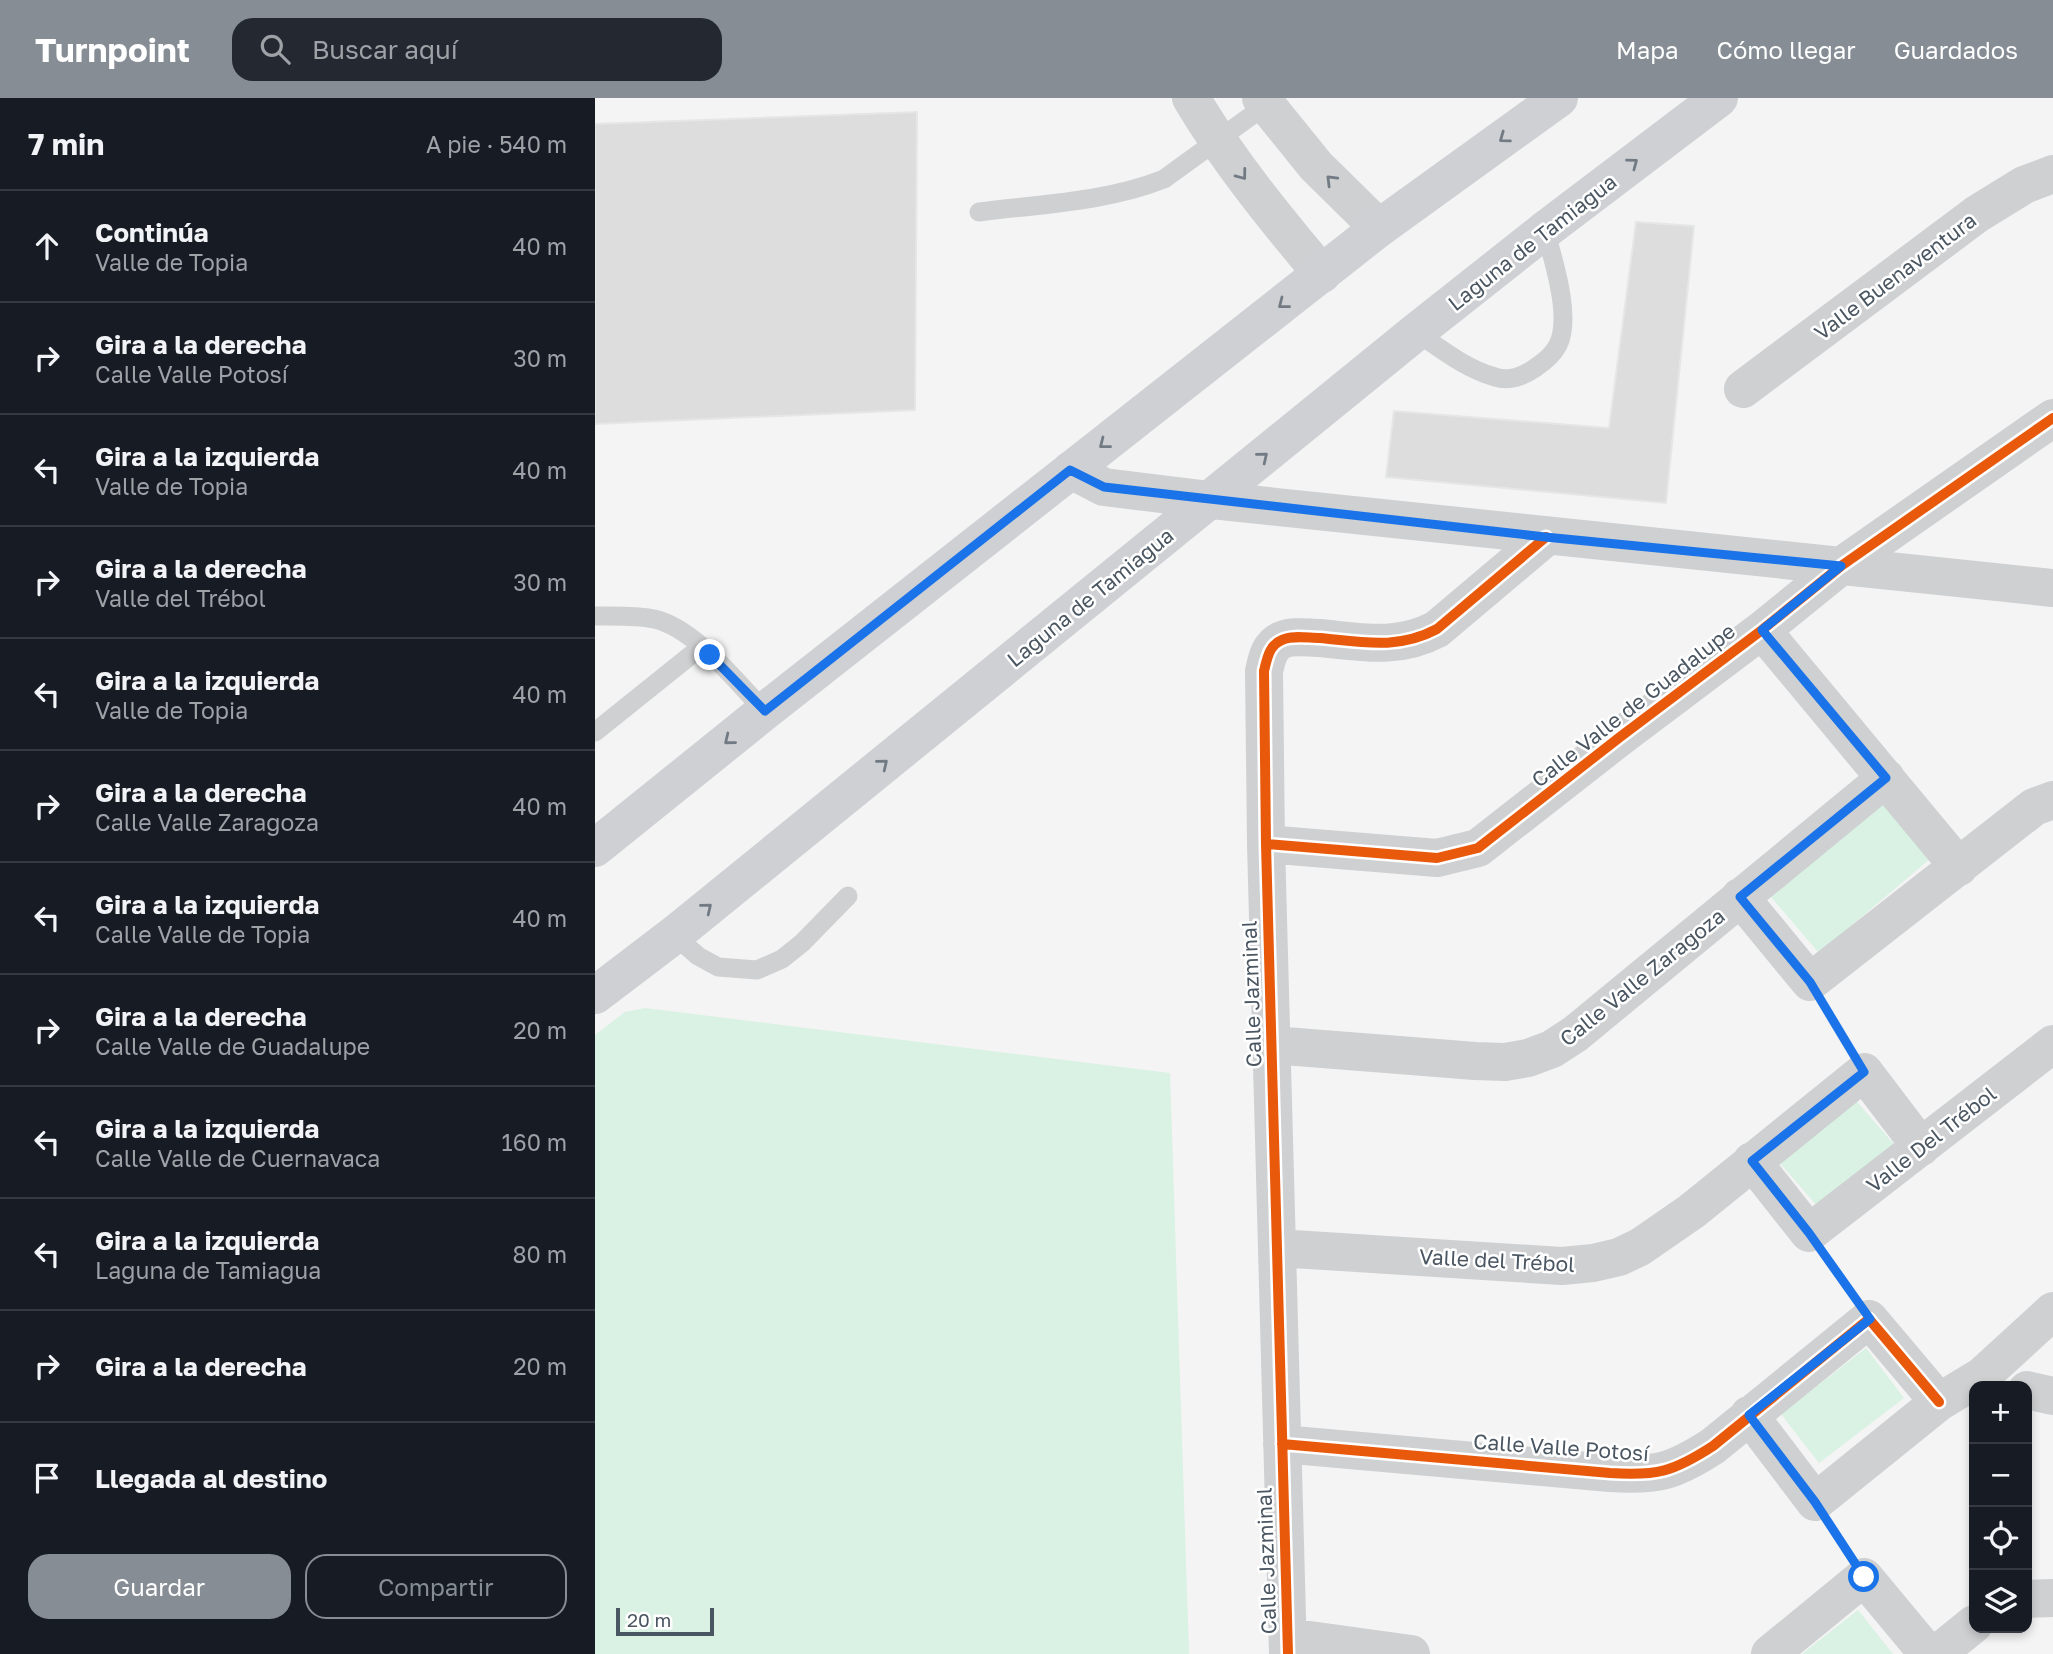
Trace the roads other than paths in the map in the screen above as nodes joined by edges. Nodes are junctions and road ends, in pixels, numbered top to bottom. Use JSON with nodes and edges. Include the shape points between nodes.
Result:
{"nodes":[{"id":1,"x":1191,"y":98,"type":"edge"},
{"id":2,"x":1559,"y":98,"type":"edge"},
{"id":3,"x":1719,"y":98,"type":"edge"},
{"id":4,"x":1263,"y":102,"type":"edge"},
{"id":5,"x":1217,"y":142,"type":"junction"},
{"id":6,"x":2053,"y":174,"type":"edge"},
{"id":7,"x":979,"y":212,"type":"dead end"},
{"id":8,"x":1379,"y":228,"type":"junction"},
{"id":9,"x":1545,"y":230,"type":"junction"},
{"id":10,"x":1322,"y":274,"type":"junction"},
{"id":11,"x":1416,"y":332,"type":"junction"},
{"id":12,"x":1743,"y":389,"type":"dead end"},
{"id":13,"x":2053,"y":418,"type":"edge"},
{"id":14,"x":1070,"y":470,"type":"junction"},
{"id":15,"x":1210,"y":500,"type":"junction"},
{"id":16,"x":1545,"y":537,"type":"junction"},
{"id":17,"x":1841,"y":566,"type":"junction"},
{"id":18,"x":2053,"y":588,"type":"edge"},
{"id":19,"x":595,"y":616,"type":"edge"},
{"id":20,"x":1762,"y":630,"type":"junction"},
{"id":21,"x":701,"y":647,"type":"junction"},
{"id":22,"x":765,"y":711,"type":"junction"},
{"id":23,"x":595,"y":732,"type":"edge"},
{"id":24,"x":1886,"y":778,"type":"junction"},
{"id":25,"x":2053,"y":800,"type":"edge"},
{"id":26,"x":1266,"y":844,"type":"junction"},
{"id":27,"x":595,"y":848,"type":"edge"},
{"id":28,"x":1959,"y":867,"type":"junction"},
{"id":29,"x":848,"y":896,"type":"dead end"},
{"id":30,"x":1740,"y":897,"type":"junction"},
{"id":31,"x":674,"y":935,"type":"junction"},
{"id":32,"x":595,"y":995,"type":"edge"},
{"id":33,"x":2053,"y":1044,"type":"edge"},
{"id":34,"x":1272,"y":1045,"type":"junction"},
{"id":35,"x":1921,"y":1147,"type":"junction"},
{"id":36,"x":1752,"y":1161,"type":"junction"},
{"id":37,"x":1277,"y":1248,"type":"junction"},
{"id":38,"x":2053,"y":1311,"type":"edge"},
{"id":39,"x":1998,"y":1381,"type":"edge"},
{"id":40,"x":1969,"y":1391,"type":"edge"},
{"id":41,"x":2032,"y":1391,"type":"edge"},
{"id":42,"x":2053,"y":1396,"type":"edge"},
{"id":43,"x":1939,"y":1402,"type":"junction"},
{"id":44,"x":1749,"y":1415,"type":"junction"},
{"id":45,"x":1282,"y":1444,"type":"junction"},
{"id":46,"x":2053,"y":1598,"type":"edge"},
{"id":47,"x":2032,"y":1599,"type":"edge"},
{"id":48,"x":1969,"y":1628,"type":"edge"},
{"id":49,"x":1288,"y":1646,"type":"edge"},
{"id":50,"x":1411,"y":1654,"type":"edge"},
{"id":51,"x":1770,"y":1654,"type":"edge"},
{"id":52,"x":1928,"y":1654,"type":"edge"},
{"id":53,"x":1937,"y":1654,"type":"edge"}],
"edges":[{"from":1,"to":5,"type":"street"},
{"from":2,"to":8,"type":"main road","one_way":true},
{"from":9,"to":3,"type":"main road","name":"Laguna de Tamiagua","one_way":true},
{"from":4,"to":5,"type":"lane"},
{"from":8,"to":4,"type":"street","one_way":true,"via":[[1316,166]]},
{"from":5,"to":7,"type":"lane","via":[[1164,179],[1146,186]]},
{"from":5,"to":10,"type":"street","one_way":true},
{"from":6,"to":12,"type":"street","name":"Valle Buenaventura","via":[[2024,185],[1977,215]]},
{"from":8,"to":10,"type":"main road"},
{"from":9,"to":11,"type":"main road","name":"Laguna de Tamiagua"},
{"from":9,"to":11,"type":"lane","via":[[1559,284],[1562,326],[1558,345],[1548,358],[1524,375],[1496,378],[1459,361]]},
{"from":10,"to":14,"type":"main road","one_way":true},
{"from":15,"to":11,"type":"main road","name":"Laguna de Tamiagua","one_way":true},
{"from":13,"to":17,"type":"street","name":"Calle Valle de Guadalupe"},
{"from":14,"to":15,"type":"street","via":[[1104,487]]},
{"from":14,"to":22,"type":"main road"},
{"from":15,"to":16,"type":"street"},
{"from":31,"to":15,"type":"main road","name":"Laguna de Tamiagua","one_way":true},
{"from":16,"to":17,"type":"street"},
{"from":16,"to":26,"type":"street","name":"Calle Jazminal","via":[[1437,629],[1419,638],[1385,643],[1303,637],[1273,645],[1265,671]]},
{"from":17,"to":18,"type":"street"},
{"from":17,"to":20,"type":"street","name":"Calle Valle de Guadalupe"},
{"from":19,"to":21,"type":"lane","via":[[656,619]]},
{"from":20,"to":24,"type":"street"},
{"from":20,"to":26,"type":"street","name":"Calle Valle de Guadalupe","via":[[1478,848],[1437,858]]},
{"from":21,"to":22,"type":"lane"},
{"from":21,"to":23,"type":"lane"},
{"from":22,"to":27,"type":"main road","one_way":true},
{"from":24,"to":28,"type":"street"},
{"from":24,"to":30,"type":"street","name":"Calle Valle Zaragoza"},
{"from":25,"to":28,"type":"street","via":[[2034,807]]},
{"from":26,"to":34,"type":"street","name":"Calle Jazminal"},
{"from":28,"to":30,"type":"street","via":[[1810,982]]},
{"from":29,"to":31,"type":"lane","via":[[782,959],[757,970],[718,967]]},
{"from":30,"to":34,"type":"street","name":"Calle Valle Zaragoza","via":[[1575,1034],[1528,1058],[1475,1061]]},
{"from":31,"to":32,"type":"main road","name":"Laguna de Tamiagua"},
{"from":33,"to":35,"type":"street","name":"Valle Del Trébol"},
{"from":34,"to":37,"type":"street","name":"Calle Jazminal"},
{"from":35,"to":36,"type":"street","name":"Valle Del Trébol","via":[[1809,1233]]},
{"from":35,"to":36,"type":"street","name":"Valle del Trébol","via":[[1864,1072]]},
{"from":36,"to":37,"type":"street","name":"Valle del Trébol","via":[[1692,1212],[1640,1247],[1593,1263],[1562,1266]]},
{"from":37,"to":45,"type":"street","name":"Calle Jazminal"},
{"from":38,"to":39,"type":"street"},
{"from":40,"to":43,"type":"street"},
{"from":41,"to":42,"type":"street"},
{"from":43,"to":44,"type":"street","name":"Calle Valle Potosí","via":[[1870,1319]]},
{"from":43,"to":44,"type":"street","via":[[1815,1502]]},
{"from":44,"to":45,"type":"street","name":"Calle Valle Potosí","via":[[1685,1464],[1643,1475]]},
{"from":45,"to":49,"type":"street","name":"Calle Jazminal"},
{"from":46,"to":47,"type":"street"},
{"from":48,"to":53,"type":"street"},
{"from":49,"to":50,"type":"street"},
{"from":51,"to":52,"type":"street","via":[[1864,1577]]}]}
